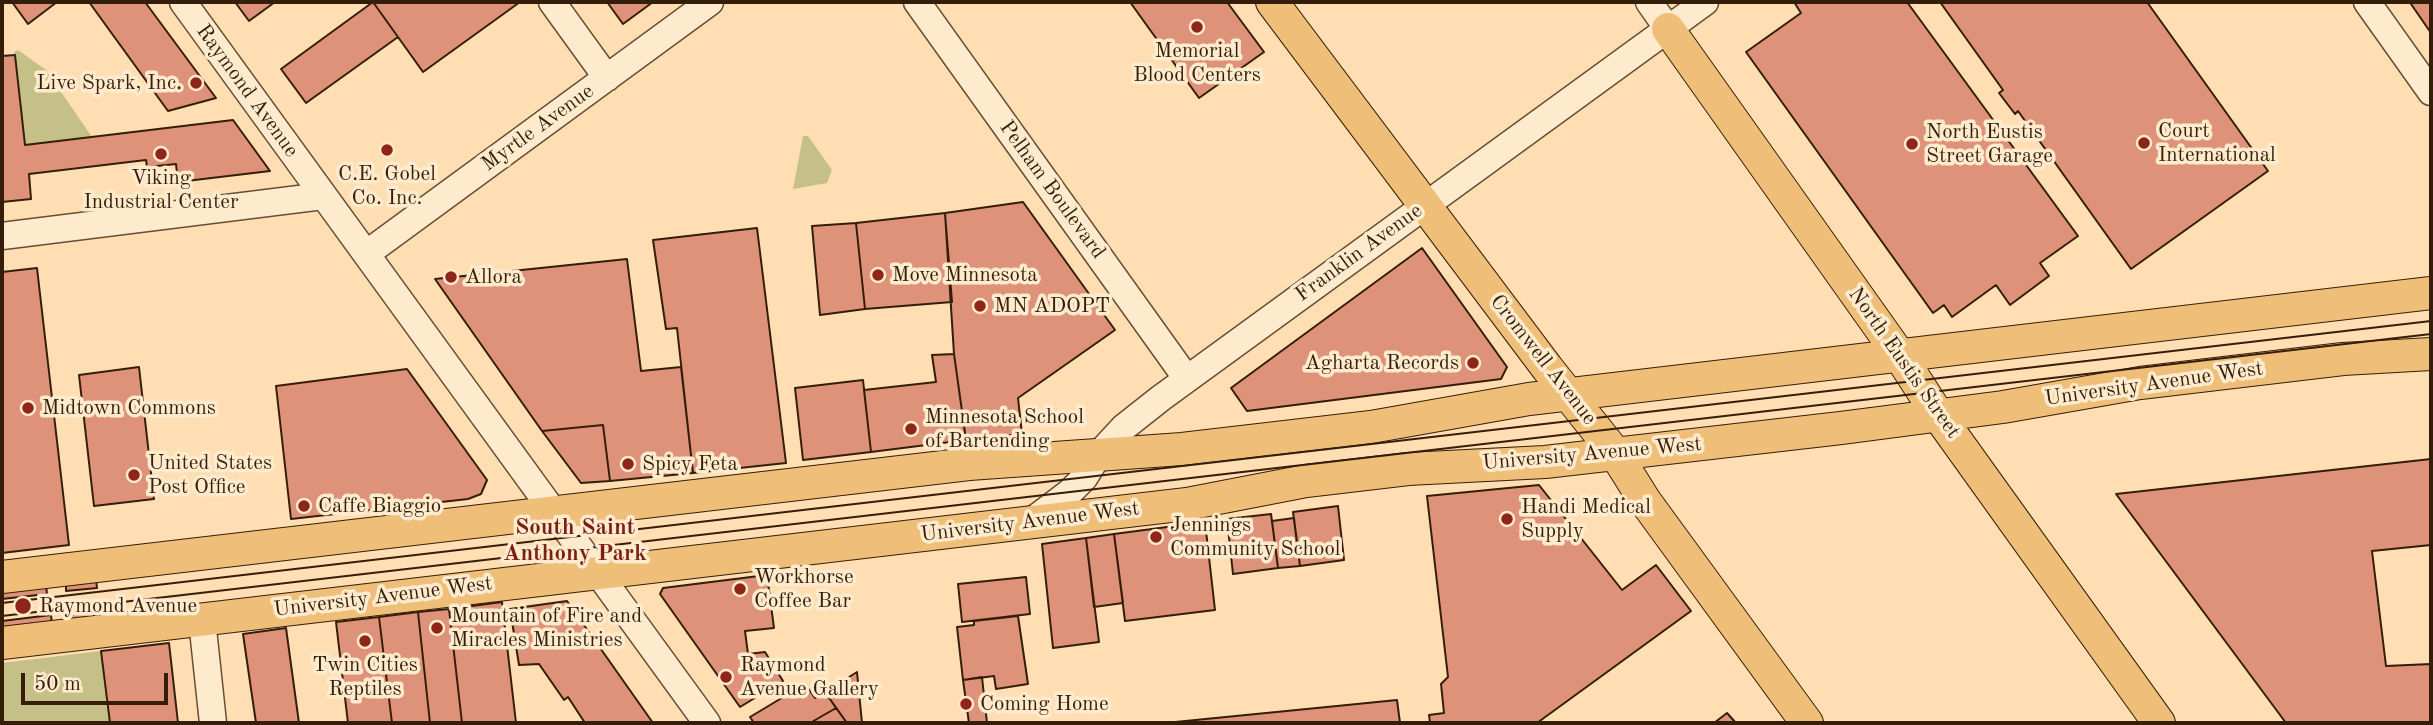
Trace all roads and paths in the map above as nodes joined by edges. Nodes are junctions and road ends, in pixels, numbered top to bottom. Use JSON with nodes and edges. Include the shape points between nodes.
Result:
{"nodes":[{"id":1,"x":183,"y":2,"type":"edge"},
{"id":2,"x":552,"y":2,"type":"edge"},
{"id":3,"x":710,"y":2,"type":"edge"},
{"id":4,"x":917,"y":2,"type":"edge"},
{"id":5,"x":1272,"y":2,"type":"edge"},
{"id":6,"x":1649,"y":2,"type":"edge"},
{"id":7,"x":1705,"y":2,"type":"edge"},
{"id":8,"x":2367,"y":2,"type":"edge"},
{"id":9,"x":1668,"y":29,"type":"junction"},
{"id":10,"x":607,"y":78,"type":"junction"},
{"id":11,"x":2431,"y":92,"type":"edge"},
{"id":12,"x":323,"y":196,"type":"junction"},
{"id":13,"x":1424,"y":206,"type":"junction"},
{"id":14,"x":2,"y":236,"type":"edge"},
{"id":15,"x":366,"y":254,"type":"junction"},
{"id":16,"x":2431,"y":293,"type":"edge"},
{"id":17,"x":2431,"y":354,"type":"edge"},
{"id":18,"x":1900,"y":356,"type":"junction"},
{"id":19,"x":1187,"y":379,"type":"junction"},
{"id":20,"x":1570,"y":395,"type":"junction"},
{"id":21,"x":1938,"y":415,"type":"junction"},
{"id":22,"x":1615,"y":453,"type":"junction"},
{"id":23,"x":1099,"y":454,"type":"junction"},
{"id":24,"x":554,"y":513,"type":"junction"},
{"id":25,"x":1029,"y":523,"type":"junction"},
{"id":26,"x":597,"y":571,"type":"junction"},
{"id":27,"x":2,"y":577,"type":"edge"},
{"id":28,"x":202,"y":620,"type":"junction"},
{"id":29,"x":2,"y":643,"type":"edge"},
{"id":30,"x":213,"y":723,"type":"edge"},
{"id":31,"x":707,"y":723,"type":"edge"},
{"id":32,"x":1807,"y":723,"type":"edge"},
{"id":33,"x":2159,"y":723,"type":"edge"}],
"edges":[{"from":1,"to":12,"type":"street","name":"Raymond Avenue"},
{"from":2,"to":10,"type":"street"},
{"from":3,"to":10,"type":"street","name":"Myrtle Avenue"},
{"from":4,"to":19,"type":"street","name":"Pelham Boulevard"},
{"from":5,"to":13,"type":"main road","name":"Cromwell Avenue"},
{"from":6,"to":9,"type":"street","name":"North Eustis Street"},
{"from":7,"to":9,"type":"street","name":"Franklin Avenue"},
{"from":8,"to":11,"type":"street"},
{"from":9,"to":13,"type":"street","name":"Franklin Avenue"},
{"from":9,"to":18,"type":"main road","name":"North Eustis Street"},
{"from":10,"to":15,"type":"street","name":"Myrtle Avenue"},
{"from":12,"to":14,"type":"street"},
{"from":12,"to":15,"type":"street","name":"Raymond Avenue"},
{"from":13,"to":19,"type":"street","name":"Franklin Avenue"},
{"from":13,"to":20,"type":"main road","name":"Cromwell Avenue"},
{"from":15,"to":24,"type":"street","name":"Raymond Avenue"},
{"from":16,"to":18,"type":"main road"},
{"from":17,"to":21,"type":"main road","name":"University Avenue West","via":[[2343,359],[2140,383]]},
{"from":18,"to":20,"type":"main road"},
{"from":18,"to":21,"type":"main road","name":"North Eustis Street"},
{"from":19,"to":23,"type":"street","name":"Franklin Avenue","via":[[1123,428]]},
{"from":20,"to":22,"type":"main road","name":"Cromwell Avenue"},
{"from":20,"to":23,"type":"main road","via":[[1371,427],[1182,450]]},
{"from":21,"to":22,"type":"main road","name":"University Avenue West"},
{"from":21,"to":33,"type":"main road","name":"North Eustis Street"},
{"from":22,"to":25,"type":"main road","name":"University Avenue West","via":[[1545,462],[1396,470],[1306,481],[1188,504]]},
{"from":22,"to":32,"type":"main road","name":"Cromwell Avenue"},
{"from":23,"to":24,"type":"main road"},
{"from":23,"to":25,"type":"street","name":"Franklin Avenue","via":[[1070,492]]},
{"from":24,"to":26,"type":"street","name":"Raymond Avenue"},
{"from":24,"to":27,"type":"main road"},
{"from":25,"to":26,"type":"main road","name":"University Avenue West"},
{"from":26,"to":28,"type":"main road","name":"University Avenue West"},
{"from":26,"to":31,"type":"street","name":"Raymond Avenue"},
{"from":28,"to":29,"type":"main road","name":"University Avenue West"},
{"from":28,"to":30,"type":"street"}]}
